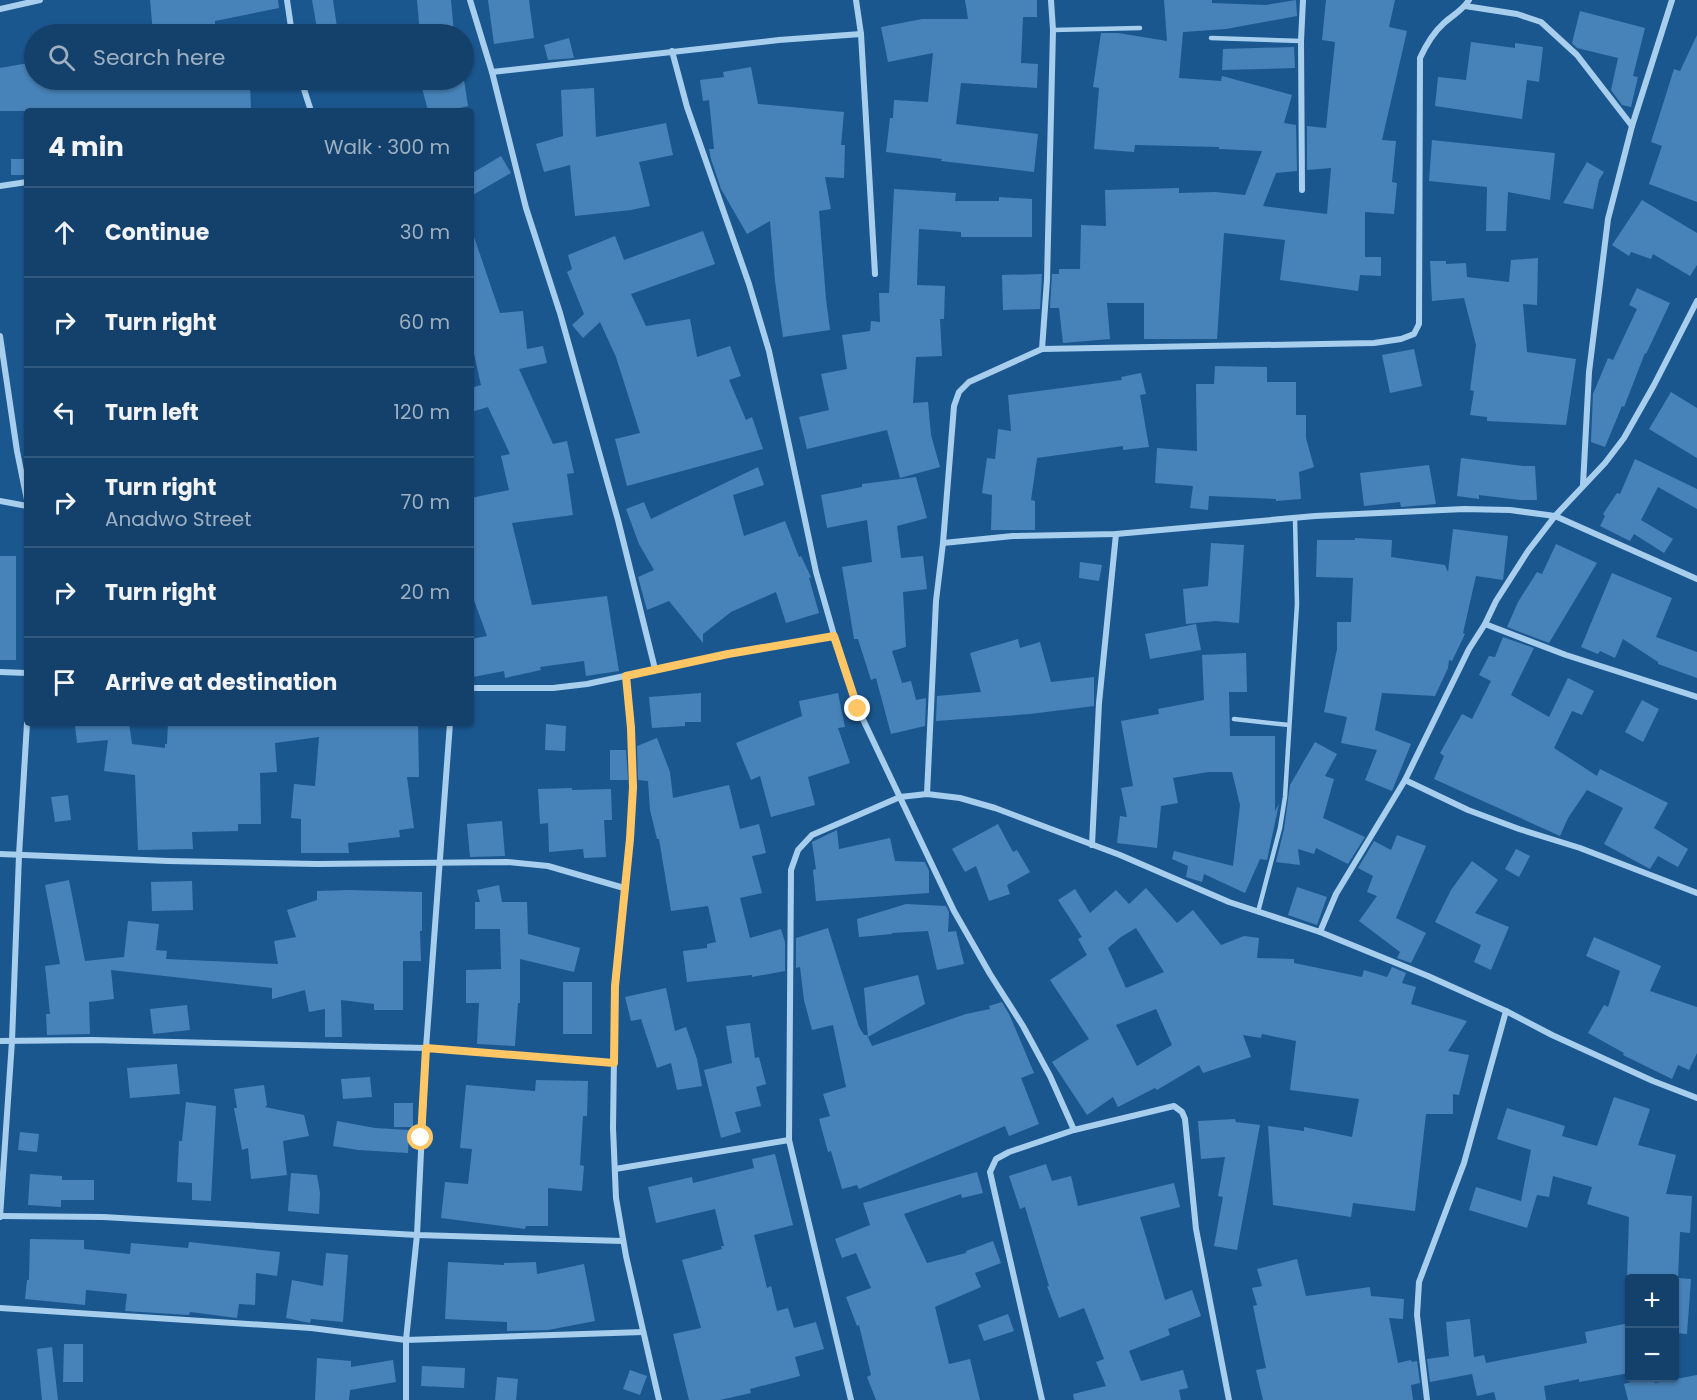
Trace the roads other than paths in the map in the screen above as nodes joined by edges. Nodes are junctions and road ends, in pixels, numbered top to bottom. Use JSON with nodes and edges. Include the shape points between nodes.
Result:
{"nodes":[{"id":1,"x":40,"y":0,"type":"edge"},
{"id":2,"x":287,"y":0,"type":"edge"},
{"id":3,"x":470,"y":0,"type":"edge"},
{"id":4,"x":856,"y":0,"type":"edge"},
{"id":5,"x":1051,"y":0,"type":"edge"},
{"id":6,"x":1303,"y":0,"type":"edge"},
{"id":7,"x":1672,"y":0,"type":"edge"},
{"id":8,"x":25,"y":2,"type":"edge"},
{"id":9,"x":1467,"y":3,"type":"edge"},
{"id":10,"x":0,"y":9,"type":"edge"},
{"id":11,"x":291,"y":24,"type":"edge"},
{"id":12,"x":1140,"y":28,"type":"dead end"},
{"id":13,"x":1053,"y":30,"type":"junction"},
{"id":14,"x":861,"y":34,"type":"junction"},
{"id":15,"x":1211,"y":38,"type":"dead end"},
{"id":16,"x":1301,"y":41,"type":"junction"},
{"id":17,"x":672,"y":51,"type":"junction"},
{"id":18,"x":492,"y":72,"type":"junction"},
{"id":19,"x":304,"y":90,"type":"edge"},
{"id":20,"x":310,"y":108,"type":"edge"},
{"id":21,"x":1632,"y":126,"type":"junction"},
{"id":22,"x":24,"y":182,"type":"edge"},
{"id":23,"x":0,"y":186,"type":"edge"},
{"id":24,"x":1302,"y":190,"type":"dead end"},
{"id":25,"x":875,"y":274,"type":"dead end"},
{"id":26,"x":1697,"y":301,"type":"edge"},
{"id":27,"x":0,"y":336,"type":"edge"},
{"id":28,"x":1042,"y":349,"type":"junction"},
{"id":29,"x":24,"y":482,"type":"edge"},
{"id":30,"x":1583,"y":485,"type":"junction"},
{"id":31,"x":0,"y":501,"type":"edge"},
{"id":32,"x":24,"y":505,"type":"edge"},
{"id":33,"x":1555,"y":516,"type":"junction"},
{"id":34,"x":1295,"y":518,"type":"junction"},
{"id":35,"x":1116,"y":534,"type":"junction"},
{"id":36,"x":943,"y":543,"type":"junction"},
{"id":37,"x":1697,"y":579,"type":"edge"},
{"id":38,"x":1485,"y":624,"type":"junction"},
{"id":39,"x":834,"y":636,"type":"junction"},
{"id":40,"x":655,"y":669,"type":"junction"},
{"id":41,"x":0,"y":672,"type":"edge"},
{"id":42,"x":24,"y":673,"type":"edge"},
{"id":43,"x":626,"y":676,"type":"junction"},
{"id":44,"x":474,"y":687,"type":"edge"},
{"id":45,"x":1697,"y":697,"type":"edge"},
{"id":46,"x":1234,"y":719,"type":"dead end"},
{"id":47,"x":1289,"y":725,"type":"junction"},
{"id":48,"x":27,"y":726,"type":"edge"},
{"id":49,"x":450,"y":726,"type":"edge"},
{"id":50,"x":1405,"y":780,"type":"junction"},
{"id":51,"x":927,"y":794,"type":"junction"},
{"id":52,"x":900,"y":797,"type":"junction"},
{"id":53,"x":1092,"y":845,"type":"junction"},
{"id":54,"x":0,"y":854,"type":"edge"},
{"id":55,"x":19,"y":855,"type":"junction"},
{"id":56,"x":439,"y":862,"type":"junction"},
{"id":57,"x":624,"y":888,"type":"junction"},
{"id":58,"x":1697,"y":893,"type":"edge"},
{"id":59,"x":1258,"y":912,"type":"junction"},
{"id":60,"x":1320,"y":932,"type":"junction"},
{"id":61,"x":1506,"y":1011,"type":"junction"},
{"id":62,"x":0,"y":1041,"type":"edge"},
{"id":63,"x":12,"y":1041,"type":"junction"},
{"id":64,"x":426,"y":1048,"type":"junction"},
{"id":65,"x":614,"y":1063,"type":"junction"},
{"id":66,"x":1697,"y":1098,"type":"edge"},
{"id":67,"x":1074,"y":1130,"type":"junction"},
{"id":68,"x":789,"y":1140,"type":"junction"},
{"id":69,"x":615,"y":1168,"type":"junction"},
{"id":70,"x":0,"y":1217,"type":"edge"},
{"id":71,"x":417,"y":1235,"type":"junction"},
{"id":72,"x":623,"y":1241,"type":"junction"},
{"id":73,"x":0,"y":1308,"type":"edge"},
{"id":74,"x":643,"y":1332,"type":"junction"},
{"id":75,"x":406,"y":1340,"type":"junction"},
{"id":76,"x":406,"y":1400,"type":"edge"},
{"id":77,"x":659,"y":1400,"type":"edge"},
{"id":78,"x":852,"y":1400,"type":"edge"},
{"id":79,"x":1042,"y":1400,"type":"edge"},
{"id":80,"x":1229,"y":1400,"type":"edge"},
{"id":81,"x":1427,"y":1400,"type":"edge"}],
"edges":[{"from":1,"to":8,"type":"street"},
{"from":2,"to":11,"type":"street"},
{"from":3,"to":18,"type":"street"},
{"from":4,"to":14,"type":"street"},
{"from":5,"to":13,"type":"street"},
{"from":6,"to":16,"type":"street"},
{"from":7,"to":21,"type":"street"},
{"from":8,"to":10,"type":"street"},
{"from":9,"to":21,"type":"street","via":[[1541,22],[1577,55]]},
{"from":9,"to":28,"type":"street","via":[[1443,24],[1420,58],[1419,324],[1414,334],[1401,339],[1341,345]]},
{"from":12,"to":13,"type":"lane"},
{"from":13,"to":28,"type":"street"},
{"from":14,"to":17,"type":"street"},
{"from":14,"to":25,"type":"street"},
{"from":15,"to":16,"type":"lane"},
{"from":16,"to":24,"type":"street"},
{"from":17,"to":18,"type":"street"},
{"from":17,"to":39,"type":"street","via":[[769,351],[816,572]]},
{"from":18,"to":40,"type":"street","via":[[526,208],[618,520]]},
{"from":19,"to":20,"type":"street"},
{"from":21,"to":30,"type":"street","via":[[1604,244],[1589,372]]},
{"from":22,"to":23,"type":"street"},
{"from":26,"to":30,"type":"street","via":[[1624,438]]},
{"from":27,"to":29,"type":"street"},
{"from":28,"to":36,"type":"street","via":[[969,382],[959,392],[951,423]]},
{"from":30,"to":33,"type":"street"},
{"from":31,"to":32,"type":"street"},
{"from":33,"to":34,"type":"street","via":[[1464,509]]},
{"from":33,"to":37,"type":"street"},
{"from":33,"to":38,"type":"street","via":[[1528,551]]},
{"from":34,"to":35,"type":"street"},
{"from":34,"to":47,"type":"lane","via":[[1297,604]]},
{"from":35,"to":36,"type":"street","via":[[1013,536]]},
{"from":35,"to":53,"type":"street","via":[[1101,683]]},
{"from":36,"to":51,"type":"street","via":[[931,666]]},
{"from":38,"to":45,"type":"street"},
{"from":38,"to":50,"type":"street","via":[[1468,649]]},
{"from":39,"to":40,"type":"street"},
{"from":39,"to":52,"type":"street","via":[[858,709]]},
{"from":40,"to":43,"type":"street"},
{"from":41,"to":42,"type":"street"},
{"from":43,"to":44,"type":"street","via":[[553,688]]},
{"from":43,"to":57,"type":"street","via":[[633,787]]},
{"from":46,"to":47,"type":"lane"},
{"from":47,"to":59,"type":"lane","via":[[1286,797]]},
{"from":48,"to":55,"type":"street"},
{"from":49,"to":56,"type":"street"},
{"from":50,"to":58,"type":"street","via":[[1467,810]]},
{"from":50,"to":60,"type":"street","via":[[1336,894]]},
{"from":51,"to":52,"type":"street"},
{"from":51,"to":53,"type":"street","via":[[995,808]]},
{"from":52,"to":67,"type":"street","via":[[954,911],[1023,1026]]},
{"from":52,"to":68,"type":"street","via":[[812,835],[798,850],[791,870]]},
{"from":53,"to":59,"type":"street"},
{"from":54,"to":55,"type":"street"},
{"from":55,"to":56,"type":"street","via":[[306,864]]},
{"from":55,"to":63,"type":"street"},
{"from":56,"to":57,"type":"street","via":[[507,862],[548,867]]},
{"from":56,"to":64,"type":"street"},
{"from":57,"to":65,"type":"street","via":[[615,986]]},
{"from":59,"to":60,"type":"street"},
{"from":60,"to":61,"type":"street"},
{"from":61,"to":66,"type":"street"},
{"from":61,"to":81,"type":"street","via":[[1464,1163],[1419,1282],[1417,1315]]},
{"from":62,"to":63,"type":"street"},
{"from":63,"to":64,"type":"street"},
{"from":63,"to":70,"type":"street"},
{"from":64,"to":65,"type":"street"},
{"from":64,"to":71,"type":"street"},
{"from":65,"to":69,"type":"street"},
{"from":67,"to":79,"type":"street","via":[[1009,1152],[996,1159],[990,1172]]},
{"from":67,"to":80,"type":"street","via":[[1174,1106],[1182,1112],[1196,1229]]},
{"from":68,"to":69,"type":"street"},
{"from":68,"to":78,"type":"street"},
{"from":69,"to":72,"type":"street"},
{"from":70,"to":71,"type":"street","via":[[103,1217]]},
{"from":71,"to":72,"type":"street"},
{"from":71,"to":75,"type":"street"},
{"from":72,"to":74,"type":"street"},
{"from":73,"to":75,"type":"street","via":[[311,1328]]},
{"from":74,"to":75,"type":"street"},
{"from":74,"to":77,"type":"street"},
{"from":75,"to":76,"type":"street"}]}
